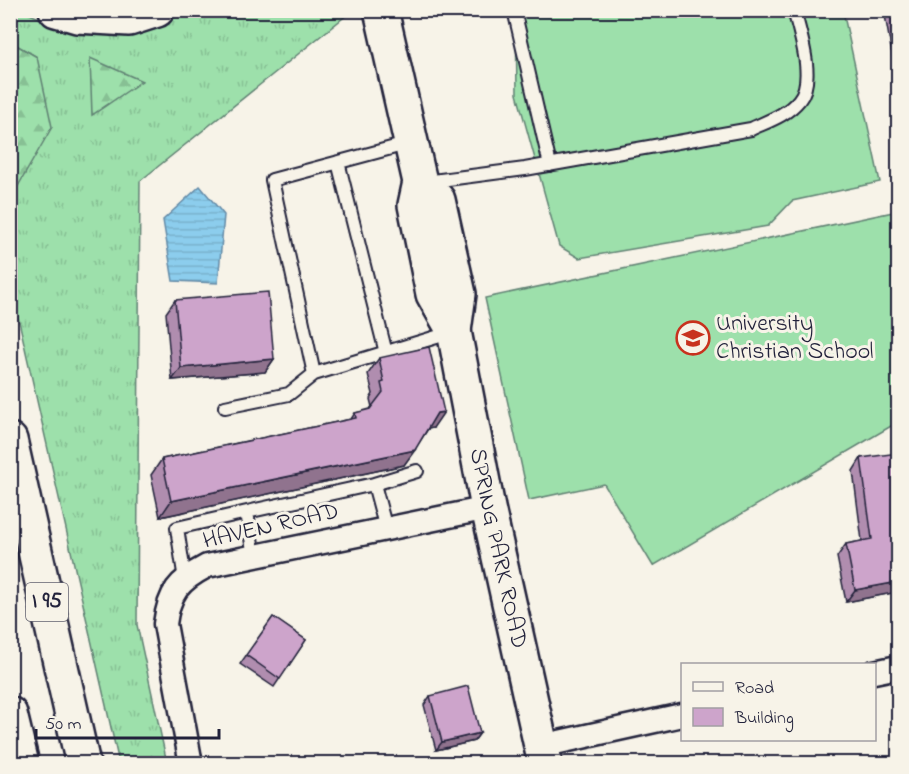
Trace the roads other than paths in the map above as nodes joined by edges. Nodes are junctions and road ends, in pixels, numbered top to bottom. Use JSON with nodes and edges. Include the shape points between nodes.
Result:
{"nodes":[{"id":1,"x":56,"y":10,"type":"edge"},
{"id":2,"x":157,"y":10,"type":"edge"},
{"id":3,"x":381,"y":10,"type":"edge"},
{"id":4,"x":514,"y":10,"type":"edge"},
{"id":5,"x":794,"y":10,"type":"edge"},
{"id":6,"x":411,"y":142,"type":"junction"},
{"id":7,"x":338,"y":162,"type":"junction"},
{"id":8,"x":550,"y":165,"type":"junction"},
{"id":9,"x":420,"y":182,"type":"junction"},
{"id":10,"x":454,"y":331,"type":"junction"},
{"id":11,"x":386,"y":353,"type":"junction"},
{"id":12,"x":314,"y":374,"type":"junction"},
{"id":13,"x":225,"y":407,"type":"dead end"},
{"id":14,"x":10,"y":440,"type":"edge"},
{"id":15,"x":417,"y":471,"type":"edge"},
{"id":16,"x":374,"y":484,"type":"junction"},
{"id":17,"x":488,"y":508,"type":"junction"},
{"id":18,"x":247,"y":512,"type":"junction"},
{"id":19,"x":386,"y":529,"type":"junction"},
{"id":20,"x":254,"y":557,"type":"junction"},
{"id":21,"x":184,"y":580,"type":"junction"},
{"id":22,"x":898,"y":667,"type":"edge"},
{"id":23,"x":876,"y":672,"type":"edge"},
{"id":24,"x":10,"y":714,"type":"edge"},
{"id":25,"x":681,"y":715,"type":"edge"},
{"id":26,"x":543,"y":755,"type":"edge"},
{"id":27,"x":22,"y":764,"type":"edge"},
{"id":28,"x":82,"y":764,"type":"edge"},
{"id":29,"x":191,"y":764,"type":"edge"}],
"edges":[{"from":1,"to":2,"type":"main road","via":[[77,16],[129,19]]},
{"from":3,"to":6,"type":"main road","name":"SPRING PARK ROAD"},
{"from":4,"to":8,"type":"lane"},
{"from":5,"to":8,"type":"lane","via":[[808,71],[800,99],[780,116],[752,129]]},
{"from":6,"to":7,"type":"lane"},
{"from":6,"to":9,"type":"main road","name":"SPRING PARK ROAD"},
{"from":7,"to":11,"type":"lane"},
{"from":7,"to":12,"type":"lane","via":[[272,180]]},
{"from":8,"to":9,"type":"lane"},
{"from":9,"to":10,"type":"main road","name":"SPRING PARK ROAD","via":[[415,205],[433,294]]},
{"from":10,"to":11,"type":"lane"},
{"from":10,"to":17,"type":"main road","name":"SPRING PARK ROAD"},
{"from":11,"to":12,"type":"lane"},
{"from":12,"to":13,"type":"lane","via":[[289,394]]},
{"from":14,"to":28,"type":"main road","number":"I 95"},
{"from":15,"to":16,"type":"lane"},
{"from":16,"to":18,"type":"lane"},
{"from":16,"to":19,"type":"lane"},
{"from":17,"to":19,"type":"street","name":"HAVEN ROAD"},
{"from":17,"to":26,"type":"main road","name":"SPRING PARK ROAD"},
{"from":18,"to":20,"type":"lane"},
{"from":18,"to":21,"type":"lane","via":[[177,528]]},
{"from":19,"to":20,"type":"street","name":"HAVEN ROAD"},
{"from":20,"to":21,"type":"street","name":"HAVEN ROAD","via":[[207,566]]},
{"from":21,"to":29,"type":"street","name":"HAVEN ROAD","via":[[167,607],[165,624]]},
{"from":22,"to":23,"type":"street"},
{"from":24,"to":27,"type":"main road"},
{"from":25,"to":26,"type":"street"}]}
